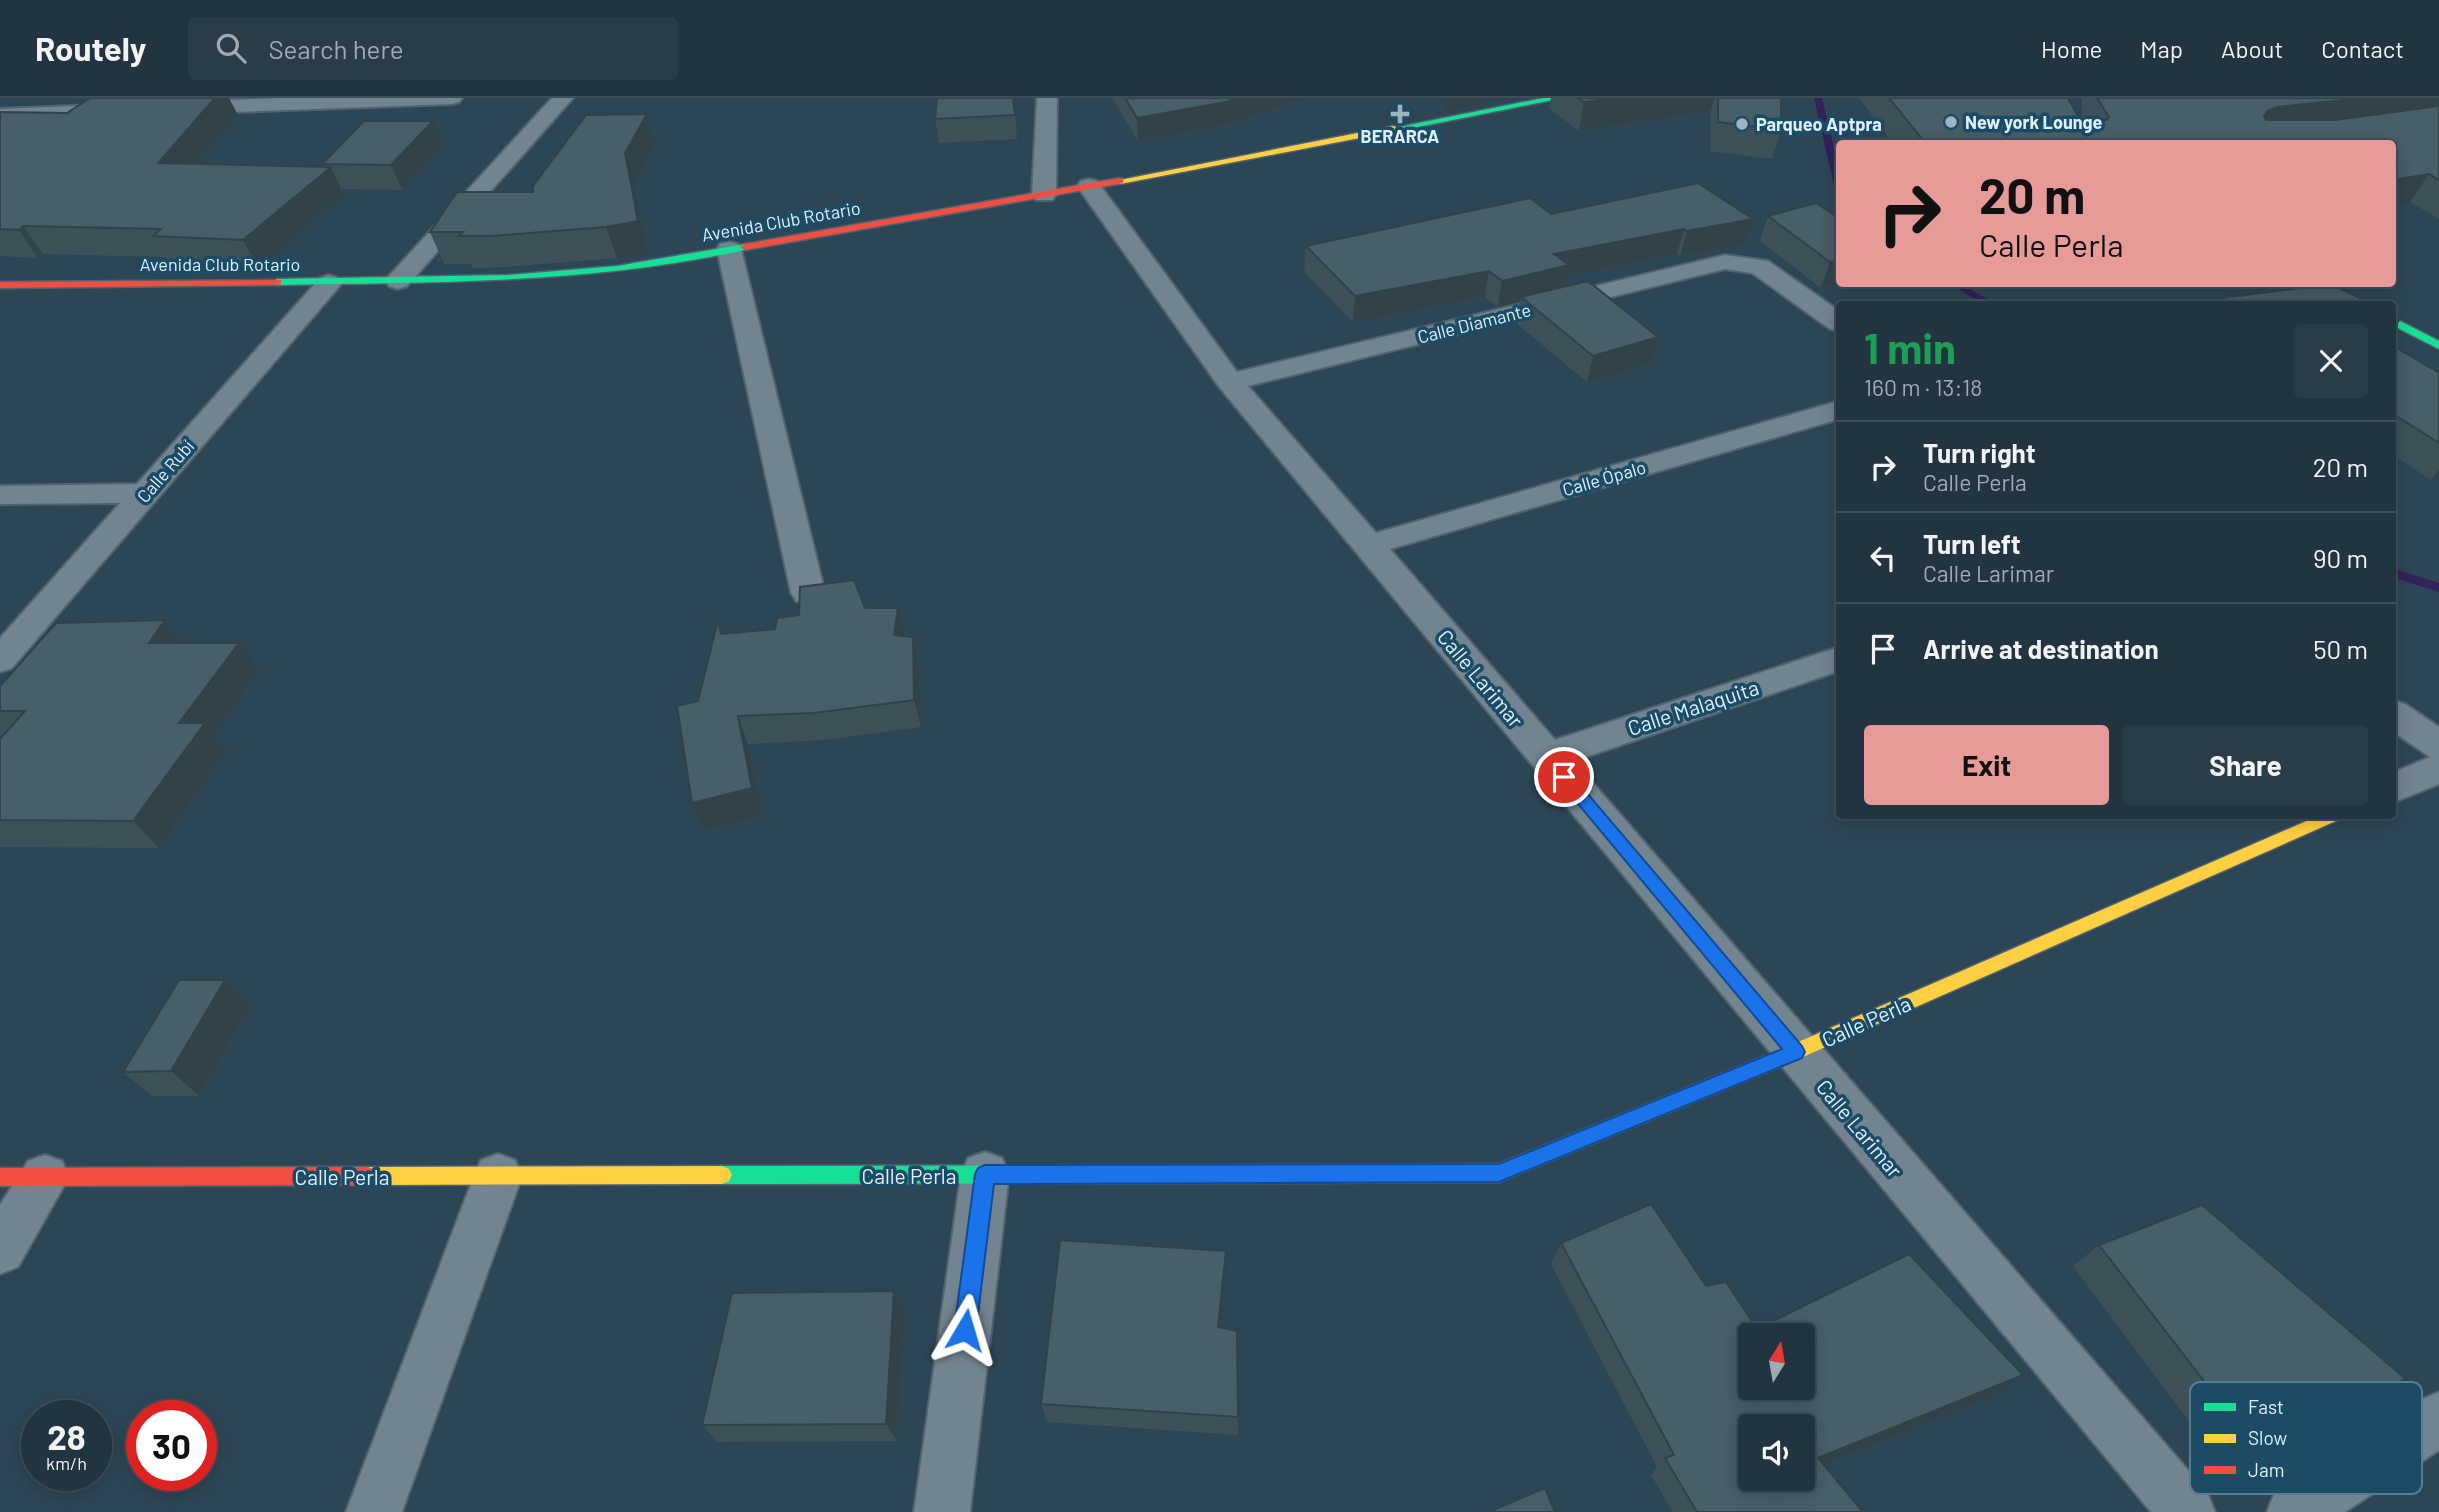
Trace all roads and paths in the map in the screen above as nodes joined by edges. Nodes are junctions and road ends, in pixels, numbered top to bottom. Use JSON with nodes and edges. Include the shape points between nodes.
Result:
{"nodes":[{"id":1,"x":18,"y":98,"type":"edge"},
{"id":2,"x":452,"y":98,"type":"edge"},
{"id":3,"x":563,"y":98,"type":"edge"},
{"id":4,"x":1047,"y":98,"type":"edge"},
{"id":5,"x":1558,"y":98,"type":"edge"},
{"id":6,"x":164,"y":108,"type":"edge"},
{"id":7,"x":0,"y":109,"type":"edge"},
{"id":8,"x":137,"y":110,"type":"edge"},
{"id":9,"x":0,"y":114,"type":"edge"},
{"id":10,"x":1089,"y":186,"type":"junction"},
{"id":11,"x":1044,"y":195,"type":"junction"},
{"id":12,"x":729,"y":249,"type":"junction"},
{"id":13,"x":398,"y":281,"type":"junction"},
{"id":14,"x":329,"y":283,"type":"junction"},
{"id":15,"x":0,"y":285,"type":"edge"},
{"id":16,"x":1836,"y":321,"type":"edge"},
{"id":17,"x":2396,"y":322,"type":"edge"},
{"id":18,"x":2439,"y":346,"type":"edge"},
{"id":19,"x":1230,"y":382,"type":"junction"},
{"id":20,"x":1836,"y":411,"type":"edge"},
{"id":21,"x":146,"y":493,"type":"junction"},
{"id":22,"x":0,"y":495,"type":"edge"},
{"id":23,"x":1369,"y":545,"type":"junction"},
{"id":24,"x":807,"y":593,"type":"edge"},
{"id":25,"x":0,"y":660,"type":"edge"},
{"id":26,"x":1836,"y":660,"type":"edge"},
{"id":27,"x":2396,"y":716,"type":"edge"},
{"id":28,"x":2439,"y":746,"type":"edge"},
{"id":29,"x":1547,"y":756,"type":"junction"},
{"id":30,"x":2439,"y":768,"type":"edge"},
{"id":31,"x":2396,"y":787,"type":"edge"},
{"id":32,"x":2325,"y":819,"type":"edge"},
{"id":33,"x":1795,"y":1052,"type":"junction"},
{"id":34,"x":985,"y":1174,"type":"junction"},
{"id":35,"x":498,"y":1176,"type":"junction"},
{"id":36,"x":22,"y":1177,"type":"edge"},
{"id":37,"x":0,"y":1250,"type":"edge"},
{"id":38,"x":2439,"y":1419,"type":"edge"},
{"id":39,"x":2422,"y":1430,"type":"edge"},
{"id":40,"x":2323,"y":1494,"type":"edge"},
{"id":41,"x":374,"y":1512,"type":"edge"},
{"id":42,"x":942,"y":1512,"type":"edge"},
{"id":43,"x":2187,"y":1512,"type":"edge"},
{"id":44,"x":2295,"y":1512,"type":"edge"}],
"edges":[{"from":1,"to":7,"type":"street"},
{"from":2,"to":6,"type":"street"},
{"from":3,"to":13,"type":"street"},
{"from":4,"to":11,"type":"street"},
{"from":5,"to":10,"type":"main road","name":"Avenida Club Rotario"},
{"from":8,"to":9,"type":"street"},
{"from":10,"to":11,"type":"main road","name":"Avenida Club Rotario"},
{"from":10,"to":19,"type":"street","name":"Calle Larimar"},
{"from":11,"to":12,"type":"main road","name":"Avenida Club Rotario"},
{"from":12,"to":13,"type":"main road","name":"Avenida Club Rotario","via":[[617,269]]},
{"from":12,"to":24,"type":"street"},
{"from":13,"to":14,"type":"main road","name":"Avenida Club Rotario"},
{"from":14,"to":15,"type":"main road","name":"Avenida Club Rotario"},
{"from":14,"to":21,"type":"street","name":"Calle Rubí"},
{"from":16,"to":19,"type":"street","name":"Calle Diamante","via":[[1759,266],[1725,262]]},
{"from":17,"to":18,"type":"main road"},
{"from":19,"to":23,"type":"street","name":"Calle Larimar"},
{"from":20,"to":23,"type":"street","name":"Calle Ópalo"},
{"from":21,"to":22,"type":"street"},
{"from":21,"to":25,"type":"street","name":"Calle Rubí"},
{"from":23,"to":29,"type":"street","name":"Calle Larimar"},
{"from":26,"to":29,"type":"street","name":"Calle Malaquita"},
{"from":27,"to":28,"type":"street"},
{"from":29,"to":33,"type":"street","name":"Calle Larimar"},
{"from":30,"to":31,"type":"street"},
{"from":32,"to":33,"type":"main road","name":"Calle Perla"},
{"from":33,"to":34,"type":"main road","name":"Calle Perla","via":[[1499,1173]]},
{"from":33,"to":43,"type":"street","name":"Calle Larimar"},
{"from":34,"to":35,"type":"main road","name":"Calle Perla"},
{"from":34,"to":42,"type":"street"},
{"from":35,"to":36,"type":"main road","name":"Calle Perla"},
{"from":35,"to":41,"type":"street"},
{"from":36,"to":37,"type":"street"},
{"from":38,"to":39,"type":"street"},
{"from":40,"to":44,"type":"street"}]}
